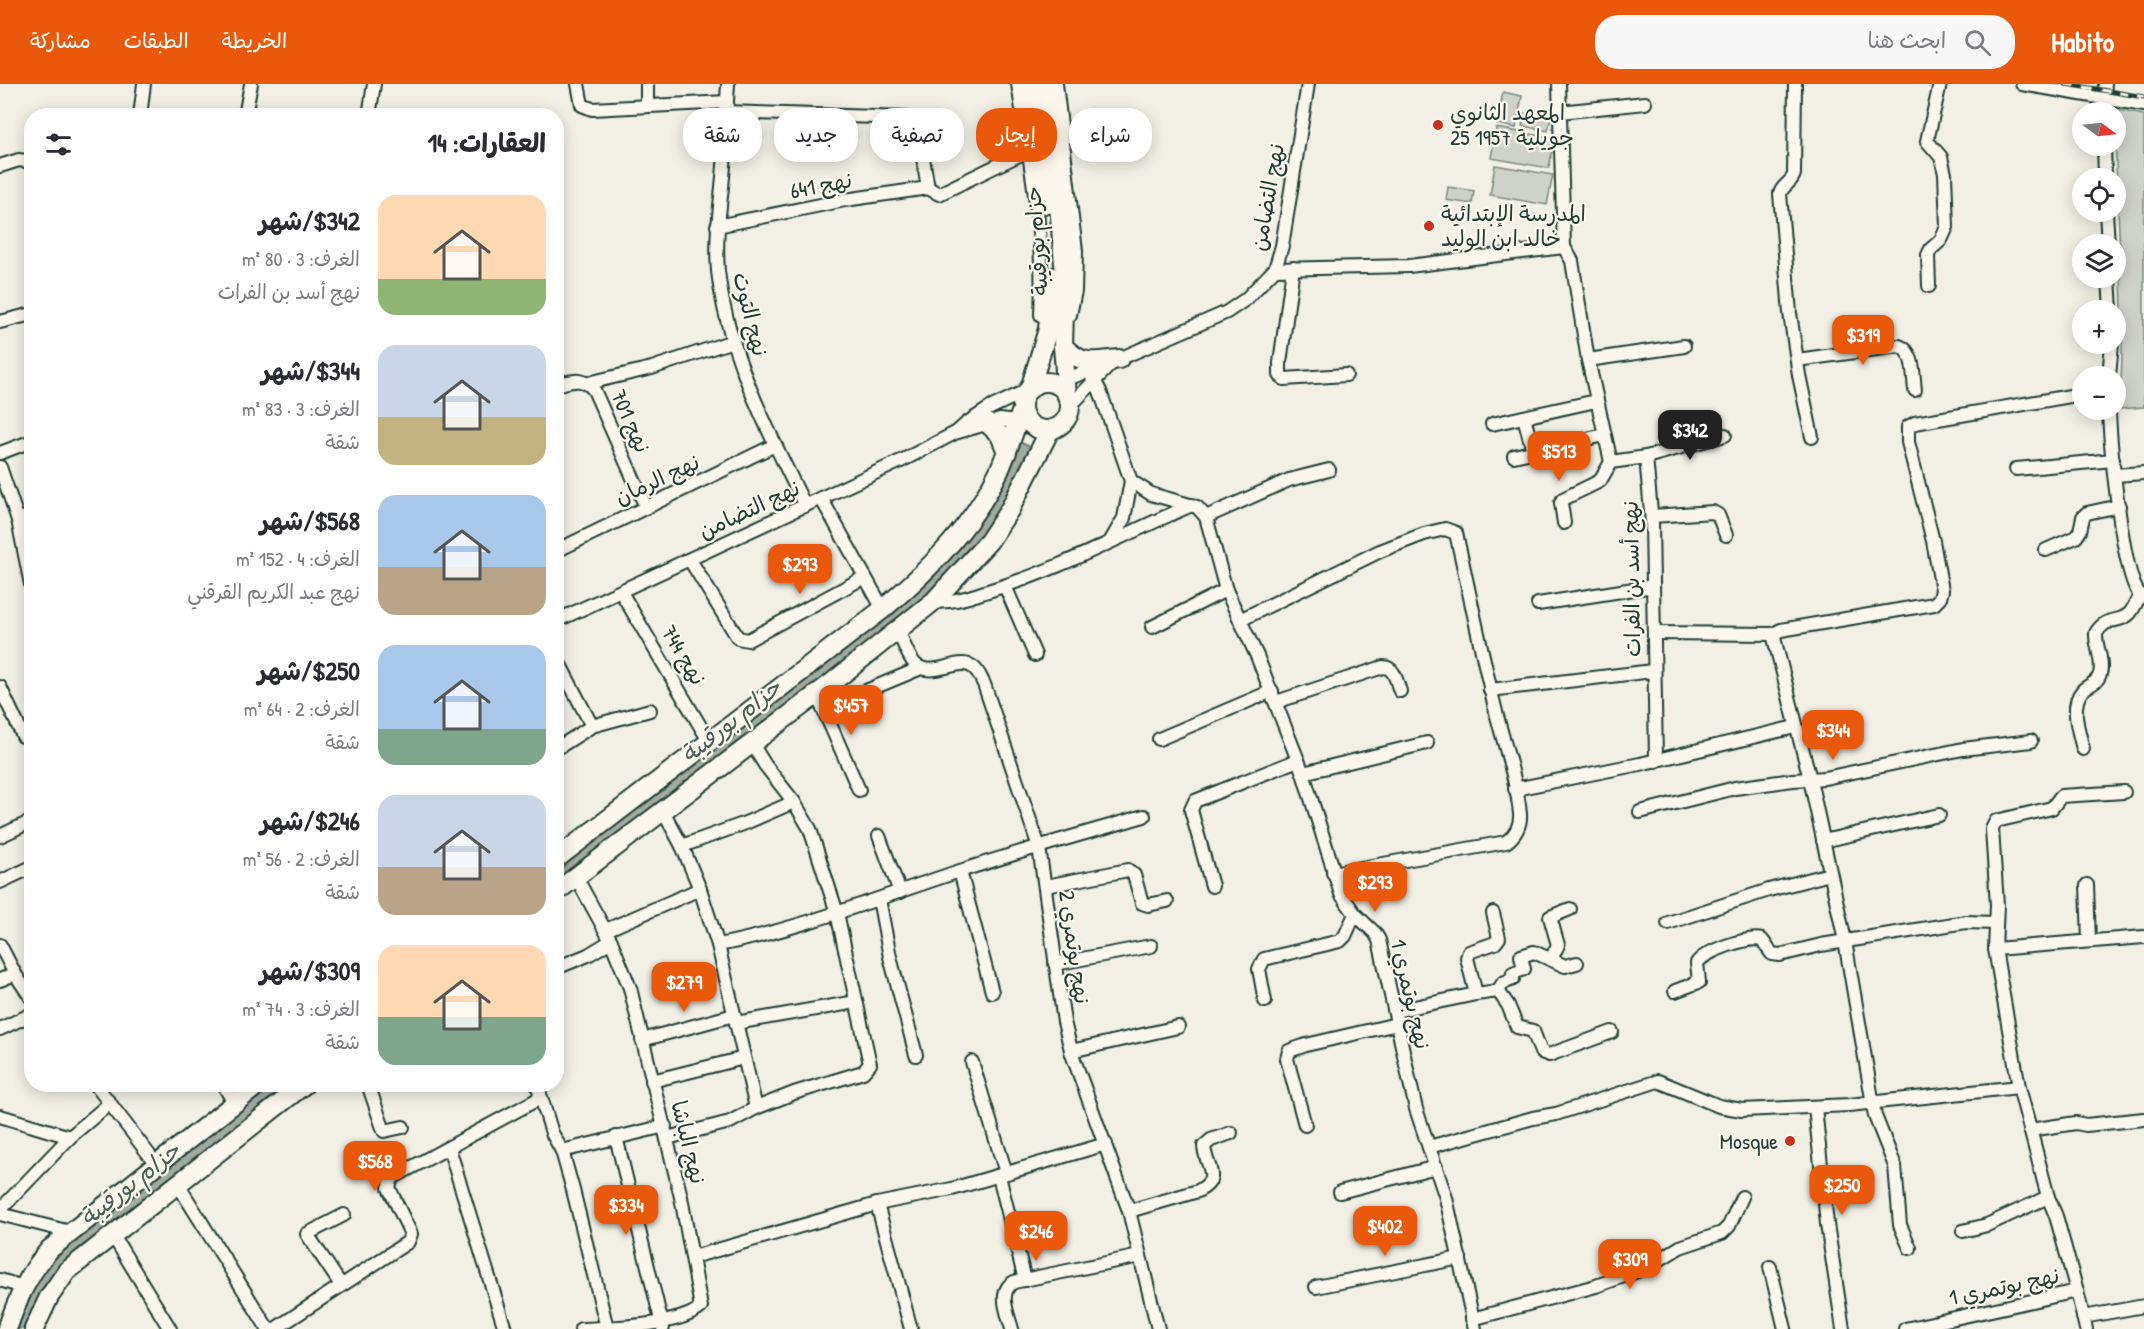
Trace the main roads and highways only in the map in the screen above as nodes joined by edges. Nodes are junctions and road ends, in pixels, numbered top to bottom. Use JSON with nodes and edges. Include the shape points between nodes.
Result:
{"nodes":[{"id":1,"x":1031,"y":84,"type":"edge"},
{"id":2,"x":1045,"y":84,"type":"edge"},
{"id":3,"x":1063,"y":338,"type":"junction"},
{"id":4,"x":1114,"y":362,"type":"road end"},
{"id":5,"x":1030,"y":389,"type":"junction"},
{"id":6,"x":1064,"y":391,"type":"junction"},
{"id":7,"x":1024,"y":419,"type":"junction"},
{"id":8,"x":987,"y":423,"type":"road end"},
{"id":9,"x":1050,"y":429,"type":"junction"},
{"id":10,"x":1007,"y":452,"type":"junction"},
{"id":11,"x":564,"y":853,"type":"edge"},
{"id":12,"x":564,"y":886,"type":"edge"},
{"id":13,"x":248,"y":1092,"type":"edge"},
{"id":14,"x":295,"y":1092,"type":"edge"},
{"id":15,"x":7,"y":1329,"type":"edge"},
{"id":16,"x":34,"y":1329,"type":"edge"}],
"edges":[{"from":1,"to":5,"type":"highway","name":"حزام بورقيبة","via":[[1051,233],[1052,296],[1048,329]]},
{"from":2,"to":3,"type":"highway","name":"حزام بورقيبة","via":[[1065,276]]},
{"from":3,"to":4,"type":"highway","via":[[1089,371],[1094,362]]},
{"from":3,"to":6,"type":"highway","name":"حزام بورقيبة"},
{"from":5,"to":6,"type":"highway","via":[[1042,383]]},
{"from":5,"to":7,"type":"highway","via":[[1024,397]]},
{"from":6,"to":9,"type":"highway","via":[[1064,422]]},
{"from":7,"to":9,"type":"highway","via":[[1038,429]]},
{"from":7,"to":10,"type":"highway"},
{"from":8,"to":10,"type":"highway","via":[[1000,435]]},
{"from":9,"to":12,"type":"highway","via":[[989,542],[934,601],[820,702],[752,744]]},
{"from":10,"to":11,"type":"highway","via":[[962,531],[934,563],[883,609]]},
{"from":13,"to":15,"type":"highway","via":[[50,1249],[23,1287]]},
{"from":14,"to":16,"type":"highway","via":[[77,1263],[49,1297]]}]}
